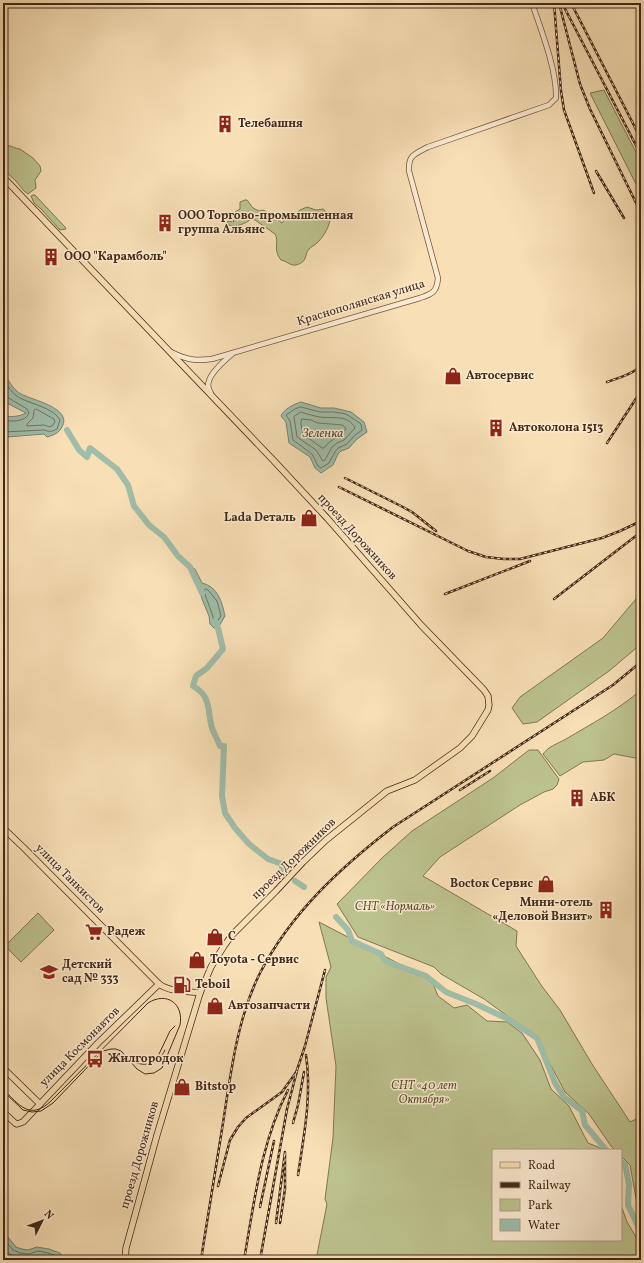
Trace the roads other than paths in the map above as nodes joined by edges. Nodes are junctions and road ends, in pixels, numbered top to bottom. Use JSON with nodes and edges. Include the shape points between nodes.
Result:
{"nodes":[{"id":1,"x":532,"y":3,"type":"edge"},
{"id":2,"x":3,"y":177,"type":"edge"},
{"id":3,"x":171,"y":352,"type":"junction"},
{"id":4,"x":233,"y":353,"type":"junction"},
{"id":5,"x":212,"y":397,"type":"junction"},
{"id":6,"x":3,"y":828,"type":"edge"},
{"id":7,"x":159,"y":984,"type":"junction"},
{"id":8,"x":200,"y":993,"type":"junction"},
{"id":9,"x":3,"y":1068,"type":"edge"},
{"id":10,"x":40,"y":1104,"type":"junction"},
{"id":11,"x":3,"y":1112,"type":"edge"},
{"id":12,"x":125,"y":1260,"type":"edge"}],
"edges":[{"from":1,"to":4,"type":"street","name":"Краснополянская улица","via":[[549,57],[556,98],[549,105],[428,147],[412,156],[408,163],[438,278],[434,291],[420,298]]},
{"from":2,"to":3,"type":"main road","name":"Краснополянская улица"},
{"from":3,"to":4,"type":"street","name":"Краснополянская улица","via":[[185,359],[198,361]]},
{"from":3,"to":5,"type":"main road","name":"проезд Дорожников"},
{"from":4,"to":5,"type":"street","via":[[209,380],[208,388]]},
{"from":5,"to":8,"type":"main road","name":"проезд Дорожников","via":[[322,513],[420,625],[484,690],[489,704],[485,717],[460,748],[415,780],[387,791],[326,840],[308,858],[232,935],[211,967]]},
{"from":6,"to":7,"type":"main road","name":"улица Танкистов"},
{"from":7,"to":8,"type":"main road","name":"улица Танкистов","via":[[169,989]]},
{"from":7,"to":10,"type":"main road","name":"улица Космонавтов"},
{"from":8,"to":12,"type":"main road","name":"проезд Дорожников","via":[[157,1135],[126,1248]]},
{"from":9,"to":10,"type":"main road"},
{"from":10,"to":11,"type":"main road","name":"улица Космонавтов","via":[[23,1122],[17,1124]]}]}
